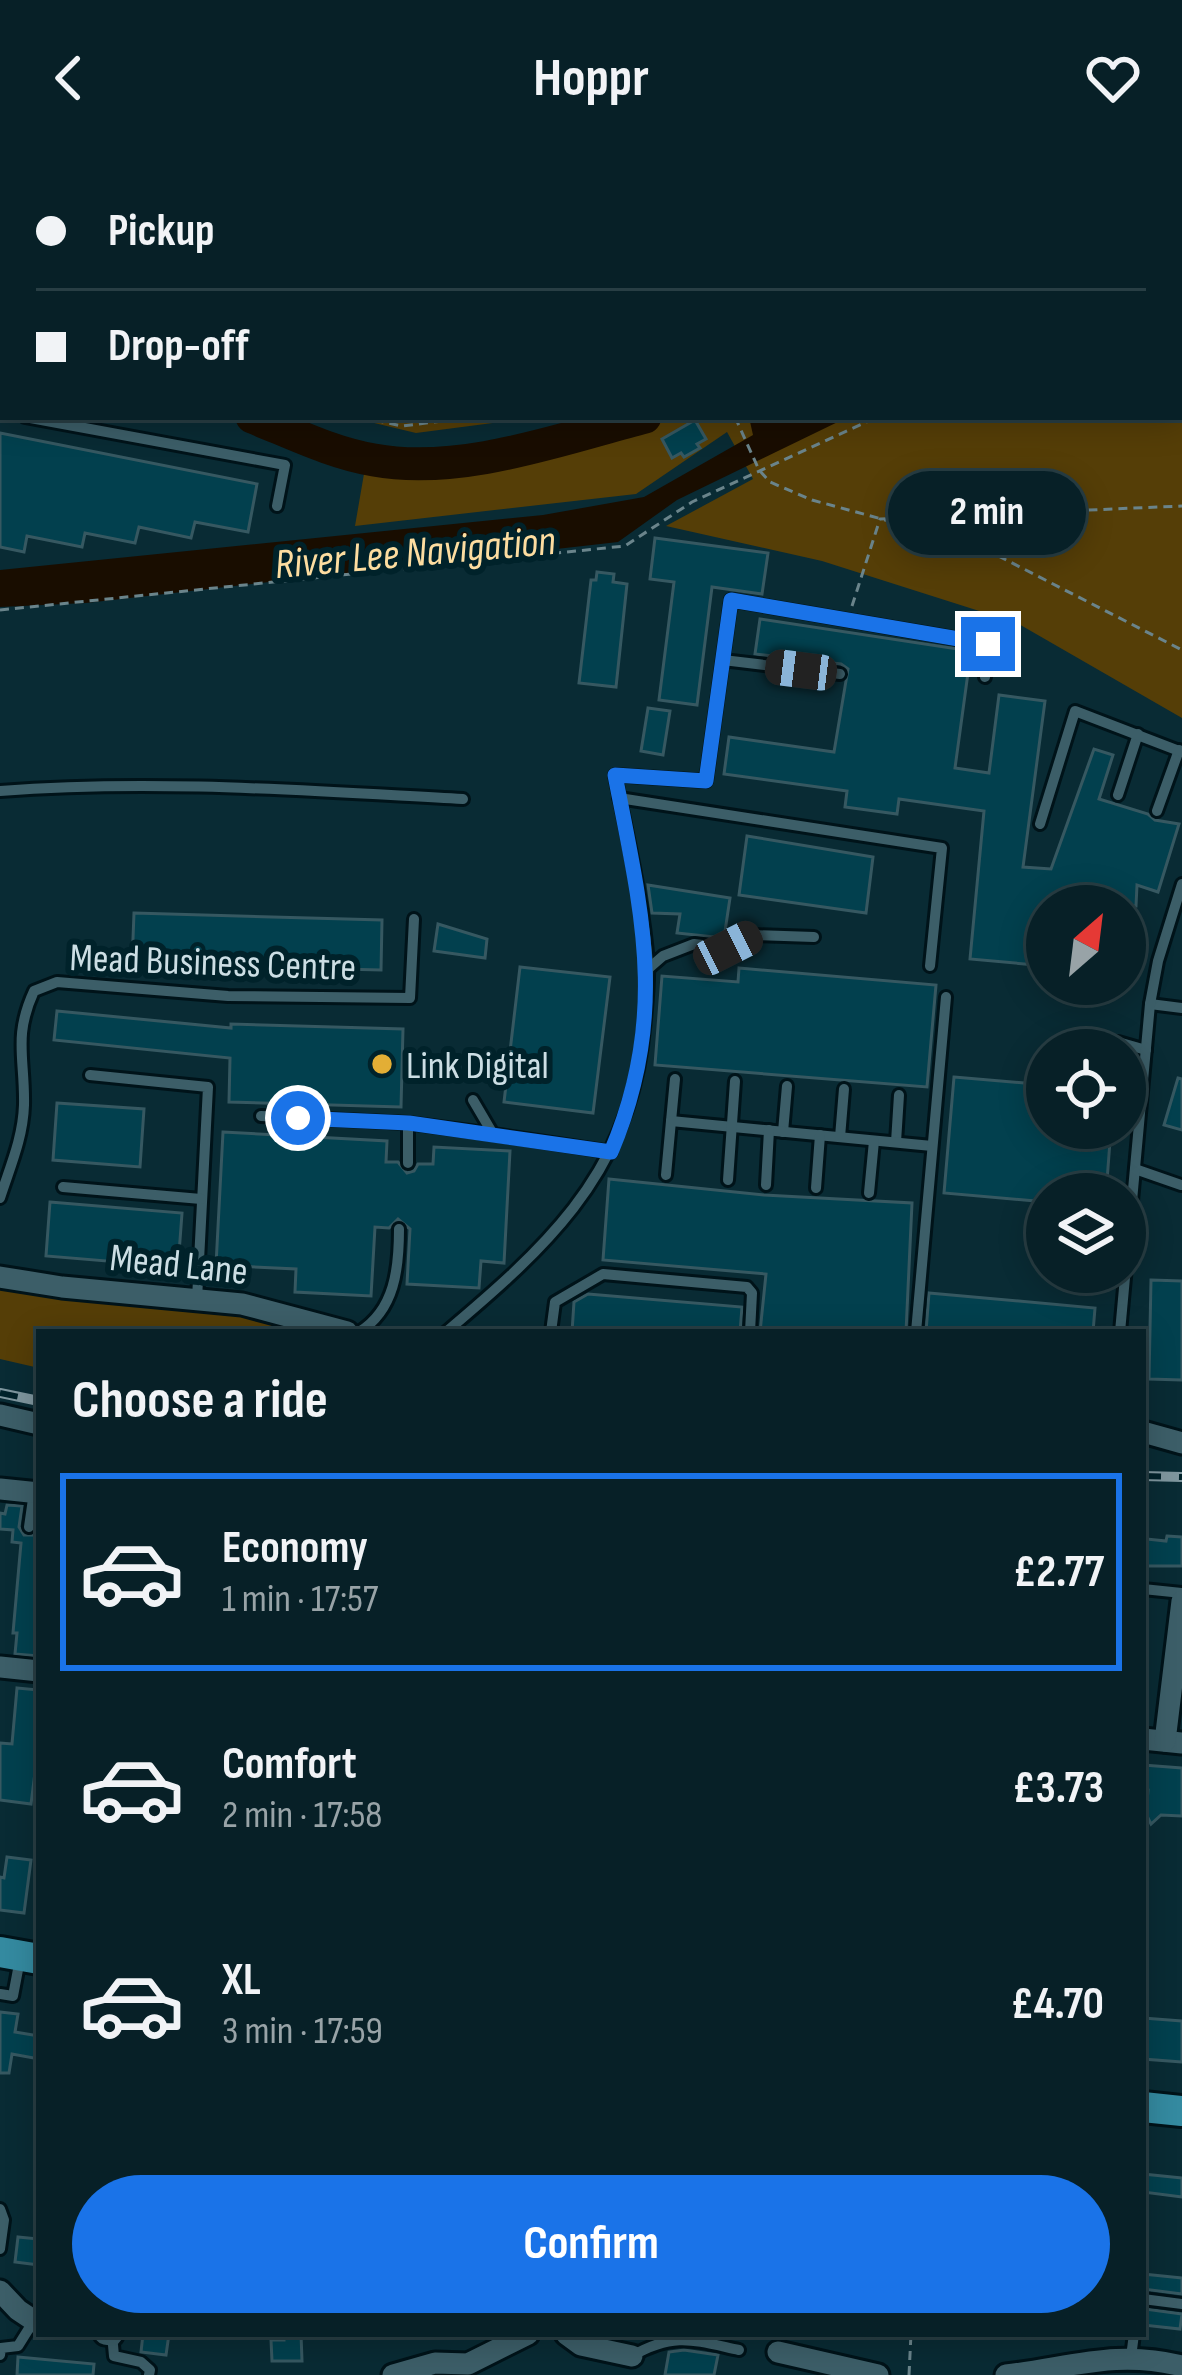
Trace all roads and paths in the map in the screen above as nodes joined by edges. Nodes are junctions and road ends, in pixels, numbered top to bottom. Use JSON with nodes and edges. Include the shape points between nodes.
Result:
{"nodes":[{"id":1,"x":41,"y":420,"type":"edge"},
{"id":2,"x":380,"y":420,"type":"edge"},
{"id":3,"x":457,"y":420,"type":"edge"},
{"id":4,"x":736,"y":420,"type":"edge"},
{"id":5,"x":870,"y":420,"type":"edge"},
{"id":6,"x":759,"y":470,"type":"junction"},
{"id":7,"x":277,"y":506,"type":"dead end"},
{"id":8,"x":1182,"y":506,"type":"edge"},
{"id":9,"x":880,"y":519,"type":"junction"},
{"id":10,"x":0,"y":610,"type":"edge"},
{"id":11,"x":848,"y":620,"type":"junction"},
{"id":12,"x":1182,"y":650,"type":"edge"},
{"id":13,"x":723,"y":660,"type":"junction"},
{"id":14,"x":840,"y":674,"type":"dead end"},
{"id":15,"x":985,"y":677,"type":"dead end"},
{"id":16,"x":1138,"y":734,"type":"junction"},
{"id":17,"x":1180,"y":751,"type":"edge"},
{"id":18,"x":0,"y":791,"type":"edge"},
{"id":19,"x":1118,"y":795,"type":"dead end"},
{"id":20,"x":619,"y":798,"type":"junction"},
{"id":21,"x":463,"y":800,"type":"dead end"},
{"id":22,"x":1157,"y":811,"type":"dead end"},
{"id":23,"x":1040,"y":824,"type":"dead end"},
{"id":24,"x":1182,"y":884,"type":"edge"},
{"id":25,"x":414,"y":919,"type":"dead end"},
{"id":26,"x":814,"y":938,"type":"dead end"},
{"id":27,"x":930,"y":967,"type":"dead end"},
{"id":28,"x":648,"y":969,"type":"junction"},
{"id":29,"x":946,"y":998,"type":"dead end"},
{"id":30,"x":1150,"y":1004,"type":"junction"},
{"id":31,"x":1182,"y":1008,"type":"edge"},
{"id":32,"x":1146,"y":1050,"type":"edge"},
{"id":33,"x":89,"y":1075,"type":"dead end"},
{"id":34,"x":675,"y":1078,"type":"dead end"},
{"id":35,"x":735,"y":1081,"type":"dead end"},
{"id":36,"x":788,"y":1086,"type":"dead end"},
{"id":37,"x":844,"y":1089,"type":"dead end"},
{"id":38,"x":898,"y":1095,"type":"dead end"},
{"id":39,"x":473,"y":1100,"type":"dead end"},
{"id":40,"x":261,"y":1116,"type":"dead end"},
{"id":41,"x":671,"y":1120,"type":"junction"},
{"id":42,"x":409,"y":1123,"type":"junction"},
{"id":43,"x":732,"y":1127,"type":"junction"},
{"id":44,"x":770,"y":1130,"type":"junction"},
{"id":45,"x":784,"y":1132,"type":"junction"},
{"id":46,"x":493,"y":1134,"type":"junction"},
{"id":47,"x":820,"y":1136,"type":"junction"},
{"id":48,"x":840,"y":1138,"type":"junction"},
{"id":49,"x":874,"y":1141,"type":"junction"},
{"id":50,"x":896,"y":1142,"type":"junction"},
{"id":51,"x":932,"y":1146,"type":"junction"},
{"id":52,"x":1137,"y":1149,"type":"edge"},
{"id":53,"x":611,"y":1152,"type":"junction"},
{"id":54,"x":0,"y":1157,"type":"edge"},
{"id":55,"x":15,"y":1159,"type":"junction"},
{"id":56,"x":408,"y":1163,"type":"dead end"},
{"id":57,"x":1135,"y":1169,"type":"junction"},
{"id":58,"x":1135,"y":1173,"type":"edge"},
{"id":59,"x":666,"y":1175,"type":"dead end"},
{"id":60,"x":728,"y":1180,"type":"dead end"},
{"id":61,"x":766,"y":1184,"type":"dead end"},
{"id":62,"x":1181,"y":1185,"type":"edge"},
{"id":63,"x":62,"y":1186,"type":"dead end"},
{"id":64,"x":816,"y":1188,"type":"dead end"},
{"id":65,"x":869,"y":1193,"type":"dead end"},
{"id":66,"x":0,"y":1198,"type":"edge"},
{"id":67,"x":201,"y":1199,"type":"junction"},
{"id":68,"x":399,"y":1229,"type":"dead end"},
{"id":69,"x":0,"y":1276,"type":"edge"},
{"id":70,"x":1123,"y":1293,"type":"edge"},
{"id":71,"x":197,"y":1299,"type":"junction"},
{"id":72,"x":337,"y":1329,"type":"edge"},
{"id":73,"x":364,"y":1329,"type":"edge"},
{"id":74,"x":450,"y":1329,"type":"edge"},
{"id":75,"x":551,"y":1329,"type":"edge"},
{"id":76,"x":750,"y":1329,"type":"edge"},
{"id":77,"x":916,"y":1329,"type":"edge"},
{"id":78,"x":1120,"y":1329,"type":"edge"},
{"id":79,"x":0,"y":1415,"type":"edge"},
{"id":80,"x":36,"y":1423,"type":"edge"},
{"id":81,"x":1146,"y":1433,"type":"edge"},
{"id":82,"x":1182,"y":1443,"type":"edge"},
{"id":83,"x":0,"y":1489,"type":"edge"},
{"id":84,"x":36,"y":1492,"type":"edge"},
{"id":85,"x":29,"y":1527,"type":"dead end"},
{"id":86,"x":1146,"y":1590,"type":"edge"},
{"id":87,"x":1182,"y":1597,"type":"edge"},
{"id":88,"x":0,"y":1667,"type":"edge"},
{"id":89,"x":36,"y":1671,"type":"edge"},
{"id":90,"x":1163,"y":1741,"type":"edge"},
{"id":91,"x":27,"y":1955,"type":"edge"},
{"id":92,"x":0,"y":1994,"type":"edge"},
{"id":93,"x":1146,"y":2107,"type":"edge"},
{"id":94,"x":1182,"y":2111,"type":"edge"},
{"id":95,"x":0,"y":2210,"type":"edge"},
{"id":96,"x":0,"y":2248,"type":"edge"},
{"id":97,"x":0,"y":2291,"type":"edge"},
{"id":98,"x":1146,"y":2300,"type":"edge"},
{"id":99,"x":1182,"y":2304,"type":"edge"},
{"id":100,"x":34,"y":2317,"type":"edge"},
{"id":101,"x":110,"y":2337,"type":"edge"},
{"id":102,"x":522,"y":2337,"type":"edge"},
{"id":103,"x":570,"y":2337,"type":"edge"},
{"id":104,"x":911,"y":2337,"type":"edge"},
{"id":105,"x":1134,"y":2337,"type":"edge"},
{"id":106,"x":739,"y":2350,"type":"dead end"},
{"id":107,"x":778,"y":2352,"type":"dead end"},
{"id":108,"x":0,"y":2355,"type":"edge"},
{"id":109,"x":632,"y":2356,"type":"joint"},
{"id":110,"x":1132,"y":2357,"type":"junction"},
{"id":111,"x":1182,"y":2366,"type":"edge"},
{"id":112,"x":149,"y":2375,"type":"edge"},
{"id":113,"x":394,"y":2375,"type":"edge"},
{"id":114,"x":878,"y":2375,"type":"edge"},
{"id":115,"x":909,"y":2375,"type":"edge"},
{"id":116,"x":1006,"y":2375,"type":"edge"}],
"edges":[{"from":1,"to":7,"type":"lane","via":[[285,465]]},
{"from":2,"to":3,"type":"path"},
{"from":4,"to":6,"type":"path"},
{"from":5,"to":6,"type":"path"},
{"from":6,"to":9,"type":"path","via":[[812,500]]},
{"from":6,"to":10,"type":"path","via":[[625,546]]},
{"from":8,"to":9,"type":"path"},
{"from":9,"to":11,"type":"path"},
{"from":9,"to":12,"type":"path","via":[[976,545]]},
{"from":11,"to":13,"type":"lane","via":[[731,600]]},
{"from":11,"to":15,"type":"lane","via":[[988,644]]},
{"from":13,"to":14,"type":"lane"},
{"from":13,"to":20,"type":"lane","via":[[706,781],[615,775]]},
{"from":16,"to":17,"type":"lane"},
{"from":16,"to":19,"type":"lane"},
{"from":16,"to":23,"type":"lane","via":[[1075,710]]},
{"from":17,"to":22,"type":"lane"},
{"from":18,"to":21,"type":"lane","via":[[113,786]]},
{"from":20,"to":27,"type":"lane","via":[[942,848]]},
{"from":20,"to":28,"type":"lane"},
{"from":24,"to":30,"type":"lane"},
{"from":25,"to":55,"type":"lane","name":"Mead Business Centre","via":[[410,998],[228,996],[57,982],[34,991],[21,1018],[24,1107]]},
{"from":26,"to":28,"type":"lane","via":[[752,935],[728,948],[694,944]]},
{"from":28,"to":53,"type":"lane","via":[[639,1069]]},
{"from":29,"to":51,"type":"lane"},
{"from":30,"to":31,"type":"lane"},
{"from":30,"to":32,"type":"lane"},
{"from":33,"to":67,"type":"lane","via":[[208,1087]]},
{"from":34,"to":41,"type":"lane"},
{"from":35,"to":43,"type":"lane"},
{"from":36,"to":45,"type":"lane"},
{"from":37,"to":48,"type":"lane"},
{"from":38,"to":50,"type":"lane"},
{"from":39,"to":46,"type":"lane"},
{"from":40,"to":42,"type":"lane"},
{"from":41,"to":43,"type":"lane"},
{"from":41,"to":59,"type":"lane"},
{"from":42,"to":46,"type":"lane"},
{"from":42,"to":56,"type":"lane"},
{"from":43,"to":44,"type":"lane"},
{"from":43,"to":60,"type":"lane"},
{"from":44,"to":45,"type":"lane"},
{"from":44,"to":61,"type":"lane"},
{"from":45,"to":47,"type":"lane"},
{"from":46,"to":53,"type":"lane"},
{"from":47,"to":48,"type":"lane"},
{"from":47,"to":64,"type":"lane"},
{"from":48,"to":49,"type":"lane"},
{"from":49,"to":50,"type":"lane"},
{"from":49,"to":65,"type":"lane"},
{"from":50,"to":51,"type":"lane"},
{"from":51,"to":77,"type":"lane"},
{"from":52,"to":57,"type":"lane"},
{"from":53,"to":74,"type":"lane","via":[[555,1233]]},
{"from":54,"to":55,"type":"lane"},
{"from":55,"to":66,"type":"lane","name":"Mead Business Centre"},
{"from":57,"to":58,"type":"lane"},
{"from":57,"to":62,"type":"lane"},
{"from":63,"to":67,"type":"lane"},
{"from":67,"to":71,"type":"lane"},
{"from":68,"to":73,"type":"lane","via":[[392,1290]]},
{"from":69,"to":71,"type":"street","name":"Mead Lane"},
{"from":70,"to":78,"type":"lane"},
{"from":71,"to":72,"type":"street","name":"Mead Lane"},
{"from":75,"to":76,"type":"lane","via":[[555,1301],[603,1274],[747,1287]]},
{"from":79,"to":80,"type":"street"},
{"from":81,"to":82,"type":"street"},
{"from":83,"to":84,"type":"street"},
{"from":84,"to":85,"type":"lane"},
{"from":86,"to":87,"type":"lane"},
{"from":87,"to":90,"type":"street"},
{"from":88,"to":89,"type":"street"},
{"from":91,"to":92,"type":"lane","via":[[13,1996]]},
{"from":93,"to":94,"type":"main road"},
{"from":95,"to":96,"type":"lane"},
{"from":97,"to":100,"type":"street"},
{"from":98,"to":99,"type":"lane"},
{"from":100,"to":108,"type":"lane","via":[[19,2346]]},
{"from":101,"to":112,"type":"lane","via":[[114,2356],[147,2365]]},
{"from":102,"to":113,"type":"street","via":[[468,2364],[435,2362]]},
{"from":103,"to":109,"type":"street"},
{"from":104,"to":115,"type":"path"},
{"from":105,"to":110,"type":"lane"},
{"from":106,"to":109,"type":"lane","via":[[679,2338]]},
{"from":107,"to":114,"type":"street"},
{"from":110,"to":111,"type":"street"},
{"from":110,"to":116,"type":"street"}]}
